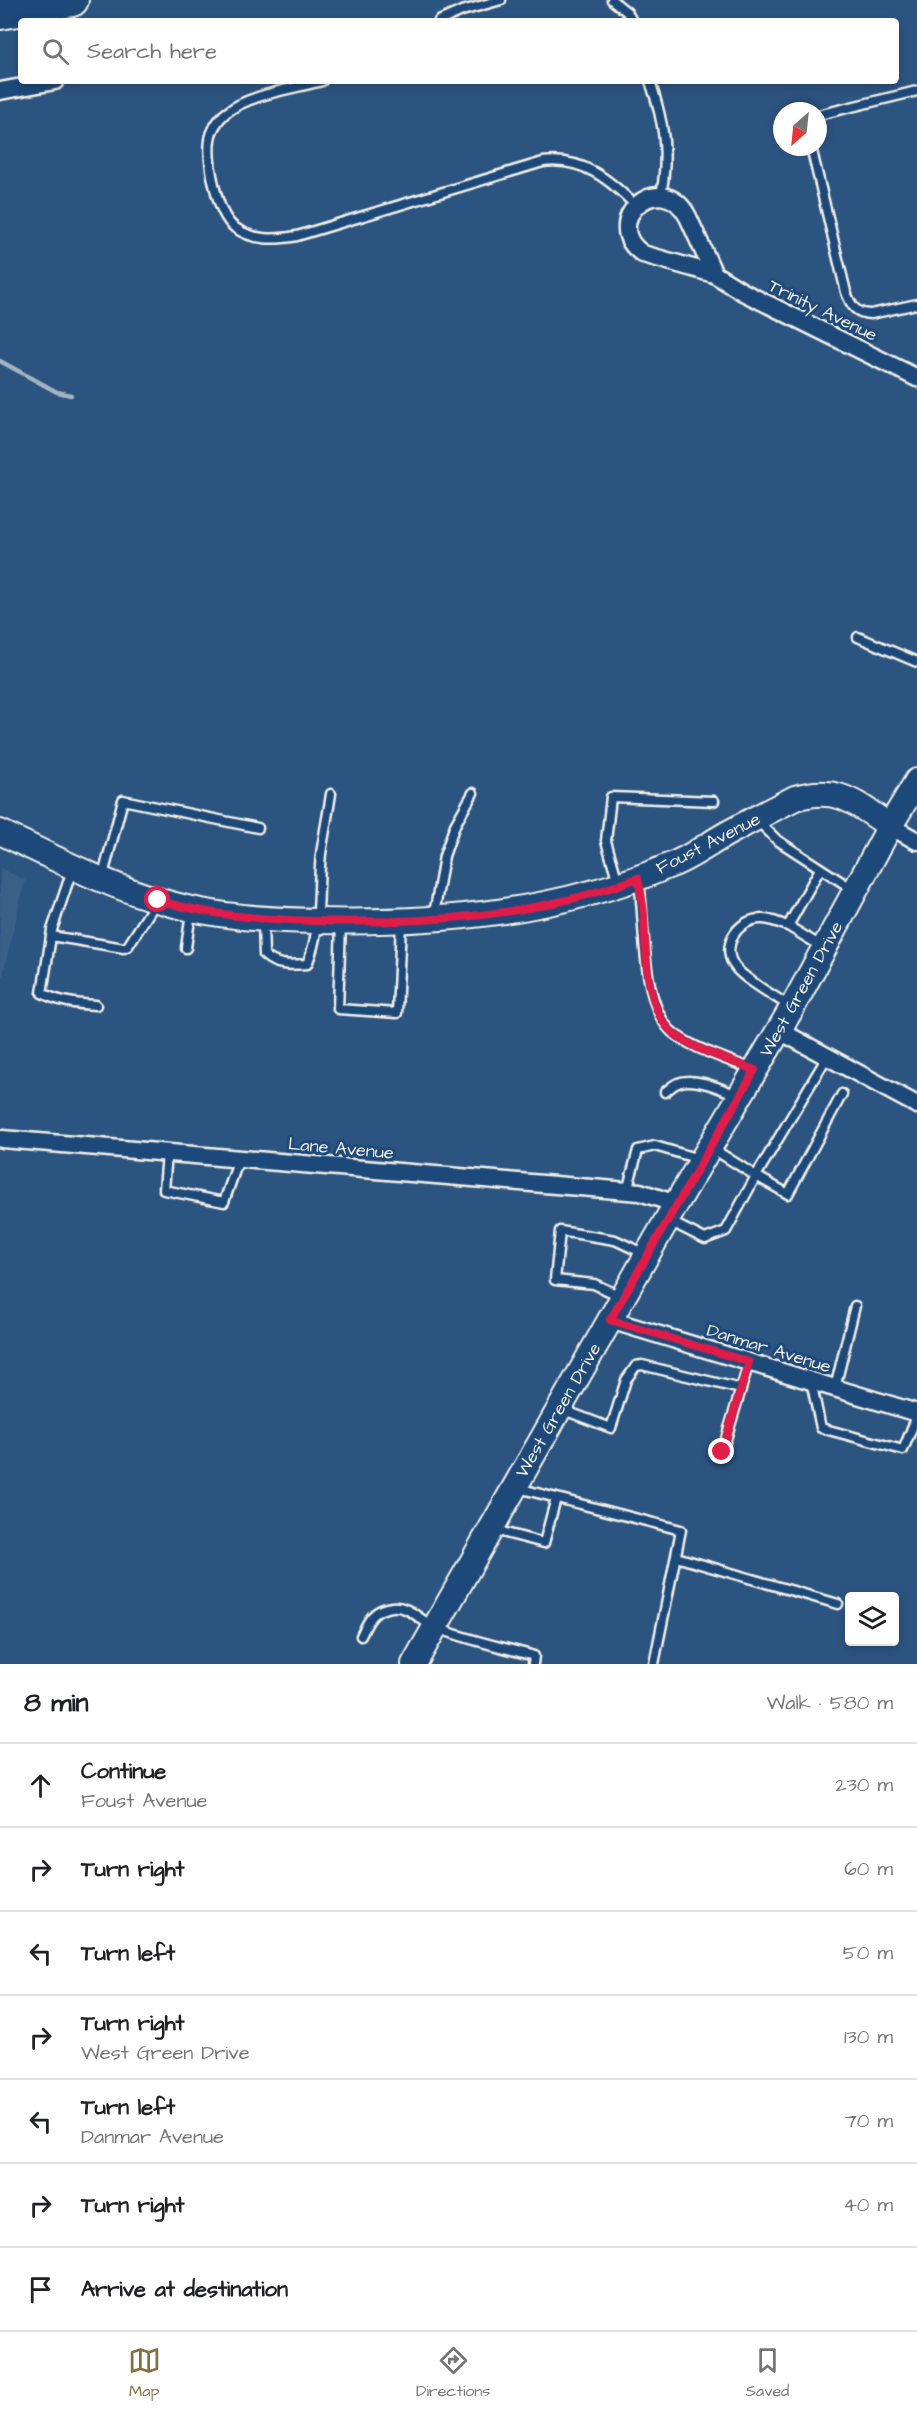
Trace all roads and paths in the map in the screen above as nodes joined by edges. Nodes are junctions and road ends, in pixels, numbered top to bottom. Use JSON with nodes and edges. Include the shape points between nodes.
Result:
{"nodes":[{"id":1,"x":72,"y":0,"type":"edge"},
{"id":2,"x":501,"y":0,"type":"edge"},
{"id":3,"x":612,"y":0,"type":"edge"},
{"id":4,"x":0,"y":13,"type":"edge"},
{"id":5,"x":447,"y":18,"type":"edge"},
{"id":6,"x":630,"y":18,"type":"edge"},
{"id":7,"x":38,"y":84,"type":"edge"},
{"id":8,"x":311,"y":84,"type":"edge"},
{"id":9,"x":651,"y":84,"type":"edge"},
{"id":10,"x":0,"y":91,"type":"edge"},
{"id":11,"x":917,"y":91,"type":"edge"},
{"id":12,"x":827,"y":113,"type":"edge"},
{"id":13,"x":813,"y":156,"type":"edge"},
{"id":14,"x":661,"y":196,"type":"junction"},
{"id":15,"x":636,"y":206,"type":"junction"},
{"id":16,"x":714,"y":274,"type":"junction"},
{"id":17,"x":917,"y":304,"type":"edge"},
{"id":18,"x":917,"y":378,"type":"edge"},
{"id":19,"x":858,"y":637,"type":"dead end"},
{"id":20,"x":917,"y":662,"type":"edge"},
{"id":21,"x":917,"y":781,"type":"edge"},
{"id":22,"x":473,"y":793,"type":"dead end"},
{"id":23,"x":330,"y":794,"type":"dead end"},
{"id":24,"x":714,"y":801,"type":"dead end"},
{"id":25,"x":756,"y":819,"type":"junction"},
{"id":26,"x":890,"y":826,"type":"junction"},
{"id":27,"x":258,"y":828,"type":"dead end"},
{"id":28,"x":0,"y":832,"type":"edge"},
{"id":29,"x":917,"y":841,"type":"edge"},
{"id":30,"x":73,"y":867,"type":"junction"},
{"id":31,"x":820,"y":869,"type":"junction"},
{"id":32,"x":102,"y":879,"type":"junction"},
{"id":33,"x":629,"y":881,"type":"junction"},
{"id":34,"x":855,"y":891,"type":"junction"},
{"id":35,"x":158,"y":900,"type":"junction"},
{"id":36,"x":191,"y":908,"type":"junction"},
{"id":37,"x":434,"y":919,"type":"junction"},
{"id":38,"x":263,"y":920,"type":"junction"},
{"id":39,"x":401,"y":920,"type":"junction"},
{"id":40,"x":329,"y":921,"type":"junction"},
{"id":41,"x":788,"y":926,"type":"junction"},
{"id":42,"x":51,"y":936,"type":"junction"},
{"id":43,"x":186,"y":948,"type":"dead end"},
{"id":44,"x":824,"y":948,"type":"junction"},
{"id":45,"x":96,"y":1005,"type":"dead end"},
{"id":46,"x":792,"y":1008,"type":"junction"},
{"id":47,"x":778,"y":1030,"type":"junction"},
{"id":48,"x":827,"y":1057,"type":"junction"},
{"id":49,"x":755,"y":1070,"type":"junction"},
{"id":50,"x":665,"y":1092,"type":"dead end"},
{"id":51,"x":842,"y":1094,"type":"dead end"},
{"id":52,"x":740,"y":1096,"type":"junction"},
{"id":53,"x":917,"y":1106,"type":"edge"},
{"id":54,"x":2,"y":1139,"type":"dead end"},
{"id":55,"x":167,"y":1153,"type":"junction"},
{"id":56,"x":706,"y":1153,"type":"junction"},
{"id":57,"x":239,"y":1159,"type":"junction"},
{"id":58,"x":756,"y":1176,"type":"junction"},
{"id":59,"x":627,"y":1191,"type":"junction"},
{"id":60,"x":672,"y":1212,"type":"junction"},
{"id":61,"x":647,"y":1255,"type":"junction"},
{"id":62,"x":623,"y":1298,"type":"junction"},
{"id":63,"x":855,"y":1306,"type":"dead end"},
{"id":64,"x":610,"y":1320,"type":"junction"},
{"id":65,"x":749,"y":1362,"type":"junction"},
{"id":66,"x":811,"y":1380,"type":"junction"},
{"id":67,"x":835,"y":1388,"type":"junction"},
{"id":68,"x":741,"y":1389,"type":"junction"},
{"id":69,"x":560,"y":1408,"type":"junction"},
{"id":70,"x":917,"y":1415,"type":"edge"},
{"id":71,"x":722,"y":1452,"type":"dead end"},
{"id":72,"x":514,"y":1487,"type":"junction"},
{"id":73,"x":556,"y":1498,"type":"junction"},
{"id":74,"x":490,"y":1529,"type":"junction"},
{"id":75,"x":676,"y":1557,"type":"junction"},
{"id":76,"x":838,"y":1604,"type":"dead end"},
{"id":77,"x":434,"y":1628,"type":"junction"},
{"id":78,"x":361,"y":1636,"type":"dead end"},
{"id":79,"x":414,"y":1664,"type":"edge"},
{"id":80,"x":533,"y":1664,"type":"edge"},
{"id":81,"x":654,"y":1664,"type":"edge"}],
"edges":[{"from":1,"to":4,"type":"highway"},
{"from":2,"to":5,"type":"lane"},
{"from":3,"to":6,"type":"lane"},
{"from":7,"to":10,"type":"street"},
{"from":8,"to":15,"type":"lane","via":[[247,102],[225,113],[214,128],[210,149],[217,197],[226,219],[243,232],[266,239],[297,236],[557,160],[580,164],[608,180]]},
{"from":9,"to":14,"type":"lane","via":[[664,130]]},
{"from":11,"to":12,"type":"lane"},
{"from":13,"to":17,"type":"lane","via":[[853,307],[871,314]]},
{"from":14,"to":15,"type":"street","via":[[647,197]]},
{"from":14,"to":16,"type":"street","via":[[683,207]]},
{"from":15,"to":16,"type":"street","name":"Trinity Avenue","via":[[627,224],[627,234],[635,249],[655,259]]},
{"from":16,"to":18,"type":"street","name":"Trinity Avenue"},
{"from":19,"to":20,"type":"lane"},
{"from":21,"to":26,"type":"main road","name":"West Green Drive"},
{"from":22,"to":37,"type":"lane","via":[[444,856]]},
{"from":23,"to":40,"type":"lane","via":[[321,855]]},
{"from":24,"to":33,"type":"lane","via":[[611,796],[606,841]]},
{"from":25,"to":26,"type":"main road","name":"Foust Avenue","via":[[795,798],[826,792],[844,796]]},
{"from":25,"to":31,"type":"lane","via":[[777,840]]},
{"from":25,"to":33,"type":"main road","name":"Foust Avenue","via":[[673,865]]},
{"from":26,"to":29,"type":"street","name":"Foust Avenue"},
{"from":26,"to":34,"type":"main road","name":"West Green Drive"},
{"from":27,"to":32,"type":"lane","via":[[123,800]]},
{"from":28,"to":30,"type":"main road","name":"Foust Avenue"},
{"from":30,"to":32,"type":"main road","name":"Foust Avenue"},
{"from":30,"to":42,"type":"lane"},
{"from":31,"to":34,"type":"lane"},
{"from":31,"to":41,"type":"lane"},
{"from":32,"to":35,"type":"main road","name":"Foust Avenue"},
{"from":33,"to":37,"type":"main road","name":"Foust Avenue","via":[[553,904]]},
{"from":33,"to":49,"type":"lane","via":[[644,911],[647,978],[671,1031]]},
{"from":34,"to":44,"type":"main road","name":"West Green Drive"},
{"from":35,"to":36,"type":"main road","name":"Foust Avenue"},
{"from":35,"to":42,"type":"lane","via":[[124,948]]},
{"from":36,"to":38,"type":"main road","name":"Foust Avenue"},
{"from":36,"to":43,"type":"lane"},
{"from":37,"to":39,"type":"main road","name":"Foust Avenue"},
{"from":38,"to":40,"type":"main road","name":"Foust Avenue"},
{"from":38,"to":40,"type":"lane","via":[[264,956],[284,965],[307,964]]},
{"from":39,"to":40,"type":"main road","name":"Foust Avenue"},
{"from":39,"to":40,"type":"lane","via":[[397,1013],[338,1009]]},
{"from":41,"to":44,"type":"lane"},
{"from":41,"to":46,"type":"lane","via":[[762,918],[747,922],[731,937],[728,951],[738,971]]},
{"from":42,"to":45,"type":"lane","via":[[42,993],[53,999]]},
{"from":44,"to":46,"type":"main road","name":"West Green Drive"},
{"from":46,"to":47,"type":"main road","name":"West Green Drive"},
{"from":47,"to":48,"type":"street"},
{"from":47,"to":49,"type":"main road","name":"West Green Drive"},
{"from":48,"to":53,"type":"street"},
{"from":48,"to":58,"type":"lane"},
{"from":49,"to":52,"type":"main road","name":"West Green Drive"},
{"from":50,"to":52,"type":"lane","via":[[679,1082],[689,1081]]},
{"from":51,"to":58,"type":"lane","via":[[788,1194]]},
{"from":52,"to":56,"type":"main road","name":"West Green Drive"},
{"from":54,"to":55,"type":"street","name":"Lane Avenue"},
{"from":55,"to":57,"type":"street","name":"Lane Avenue"},
{"from":55,"to":57,"type":"lane","via":[[164,1190],[224,1202]]},
{"from":56,"to":58,"type":"lane"},
{"from":56,"to":59,"type":"lane","via":[[655,1146],[638,1149]]},
{"from":56,"to":60,"type":"main road","name":"West Green Drive"},
{"from":57,"to":59,"type":"street","name":"Lane Avenue"},
{"from":58,"to":60,"type":"lane","via":[[726,1231],[705,1239]]},
{"from":59,"to":60,"type":"street","name":"Lane Avenue","via":[[640,1192]]},
{"from":60,"to":61,"type":"main road","name":"West Green Drive"},
{"from":61,"to":62,"type":"main road","name":"West Green Drive"},
{"from":61,"to":62,"type":"lane","via":[[615,1240],[560,1231],[555,1280],[594,1284]]},
{"from":62,"to":64,"type":"main road","name":"West Green Drive"},
{"from":63,"to":67,"type":"lane"},
{"from":64,"to":65,"type":"street","name":"Danmar Avenue"},
{"from":64,"to":69,"type":"main road","name":"West Green Drive"},
{"from":65,"to":66,"type":"street","name":"Danmar Avenue"},
{"from":65,"to":68,"type":"lane"},
{"from":66,"to":67,"type":"street","name":"Danmar Avenue"},
{"from":66,"to":70,"type":"lane","via":[[821,1428],[903,1450]]},
{"from":67,"to":70,"type":"street","name":"Danmar Avenue"},
{"from":68,"to":69,"type":"lane","via":[[642,1365],[636,1366],[626,1380],[611,1428]]},
{"from":68,"to":71,"type":"lane"},
{"from":69,"to":72,"type":"main road","name":"West Green Drive"},
{"from":72,"to":73,"type":"lane"},
{"from":72,"to":74,"type":"main road","name":"West Green Drive"},
{"from":73,"to":74,"type":"lane","via":[[544,1543]]},
{"from":73,"to":75,"type":"lane","via":[[681,1530]]},
{"from":74,"to":77,"type":"main road","name":"West Green Drive"},
{"from":75,"to":76,"type":"lane"},
{"from":75,"to":81,"type":"lane"},
{"from":77,"to":78,"type":"lane","via":[[411,1611],[383,1608],[370,1617]]},
{"from":77,"to":79,"type":"main road","name":"West Green Drive"},
{"from":77,"to":80,"type":"lane","via":[[534,1656]]}]}
